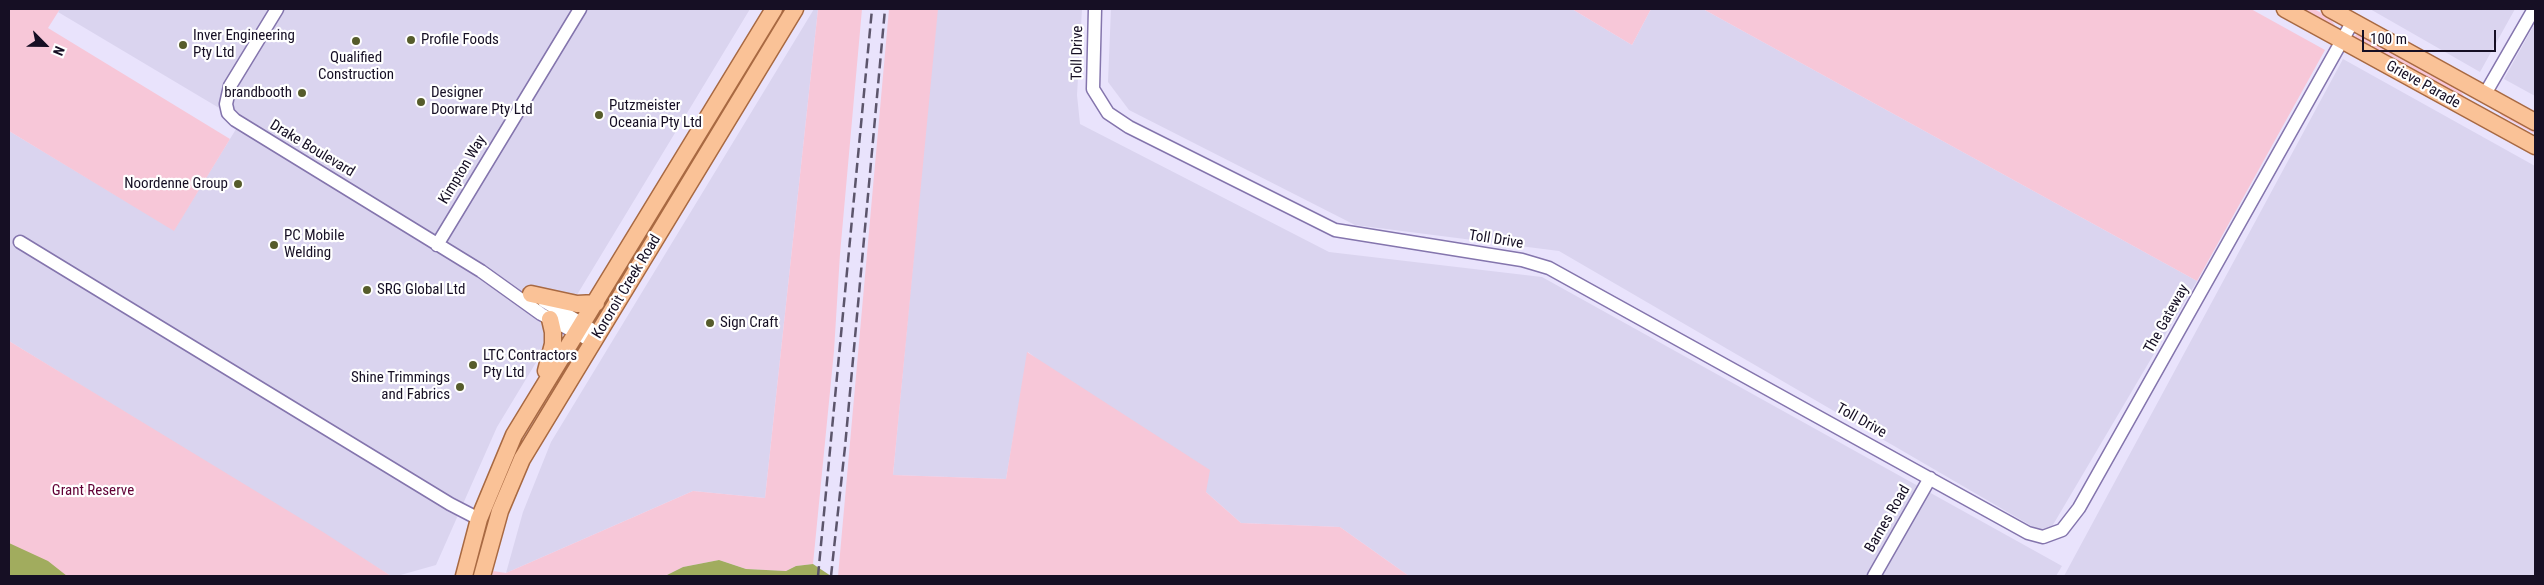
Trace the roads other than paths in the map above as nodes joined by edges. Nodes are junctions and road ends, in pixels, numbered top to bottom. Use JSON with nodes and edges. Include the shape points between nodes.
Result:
{"nodes":[{"id":1,"x":277,"y":9,"type":"edge"},
{"id":2,"x":580,"y":9,"type":"edge"},
{"id":3,"x":774,"y":9,"type":"edge"},
{"id":4,"x":795,"y":9,"type":"edge"},
{"id":5,"x":1095,"y":9,"type":"edge"},
{"id":6,"x":2285,"y":9,"type":"edge"},
{"id":7,"x":2330,"y":9,"type":"edge"},
{"id":8,"x":2534,"y":9,"type":"edge"},
{"id":9,"x":2352,"y":21,"type":"junction"},
{"id":10,"x":2342,"y":40,"type":"junction"},
{"id":11,"x":2485,"y":94,"type":"junction"},
{"id":12,"x":2535,"y":122,"type":"edge"},
{"id":13,"x":2535,"y":146,"type":"edge"},
{"id":14,"x":20,"y":242,"type":"dead end"},
{"id":15,"x":437,"y":245,"type":"junction"},
{"id":16,"x":480,"y":271,"type":"junction"},
{"id":17,"x":531,"y":294,"type":"junction"},
{"id":18,"x":596,"y":303,"type":"junction"},
{"id":19,"x":550,"y":319,"type":"junction"},
{"id":20,"x":579,"y":329,"type":"junction"},
{"id":21,"x":596,"y":338,"type":"junction"},
{"id":22,"x":531,"y":405,"type":"junction"},
{"id":23,"x":1930,"y":478,"type":"junction"},
{"id":24,"x":1959,"y":493,"type":"joint"},
{"id":25,"x":479,"y":519,"type":"junction"},
{"id":26,"x":464,"y":576,"type":"edge"},
{"id":27,"x":482,"y":576,"type":"edge"},
{"id":28,"x":1874,"y":576,"type":"edge"}],
"edges":[{"from":1,"to":15,"type":"street","name":"Drake Boulevard","via":[[230,86],[226,104],[228,113],[245,127]]},
{"from":2,"to":15,"type":"street","name":"Kimpton Way"},
{"from":3,"to":18,"type":"main road","name":"Kororoit Creek Road"},
{"from":4,"to":21,"type":"main road","name":"Kororoit Creek Road"},
{"from":5,"to":23,"type":"street","name":"Toll Drive","via":[[1093,89],[1108,114],[1123,124],[1335,230],[1522,260],[1549,268]]},
{"from":6,"to":10,"type":"main road","name":"Grieve Parade"},
{"from":7,"to":9,"type":"main road","name":"Grieve Parade"},
{"from":8,"to":11,"type":"street"},
{"from":9,"to":10,"type":"street","name":"The Gateway"},
{"from":9,"to":11,"type":"main road","name":"Grieve Parade"},
{"from":10,"to":13,"type":"main road","name":"Grieve Parade"},
{"from":10,"to":24,"type":"street","name":"The Gateway","via":[[2067,525],[2051,536],[2036,536]]},
{"from":11,"to":12,"type":"main road","name":"Grieve Parade"},
{"from":14,"to":25,"type":"street"},
{"from":15,"to":16,"type":"street","name":"Drake Boulevard"},
{"from":16,"to":17,"type":"street","name":"Drake Boulevard"},
{"from":16,"to":19,"type":"street","name":"Drake Boulevard"},
{"from":17,"to":18,"type":"main road","via":[[577,304]]},
{"from":17,"to":20,"type":"street","name":"Drake Boulevard"},
{"from":18,"to":20,"type":"main road","name":"Kororoit Creek Road"},
{"from":19,"to":20,"type":"street","name":"Drake Boulevard"},
{"from":19,"to":22,"type":"main road","via":[[554,337],[551,354]]},
{"from":20,"to":21,"type":"street","name":"Drake Boulevard"},
{"from":20,"to":22,"type":"main road","name":"Kororoit Creek Road"},
{"from":21,"to":27,"type":"main road","name":"Kororoit Creek Road","via":[[522,459],[500,511]]},
{"from":22,"to":25,"type":"main road","name":"Kororoit Creek Road","via":[[504,457]]},
{"from":23,"to":24,"type":"street","name":"Toll Drive"},
{"from":23,"to":28,"type":"street","name":"Barnes Road"},
{"from":25,"to":26,"type":"main road","name":"Kororoit Creek Road"}]}
